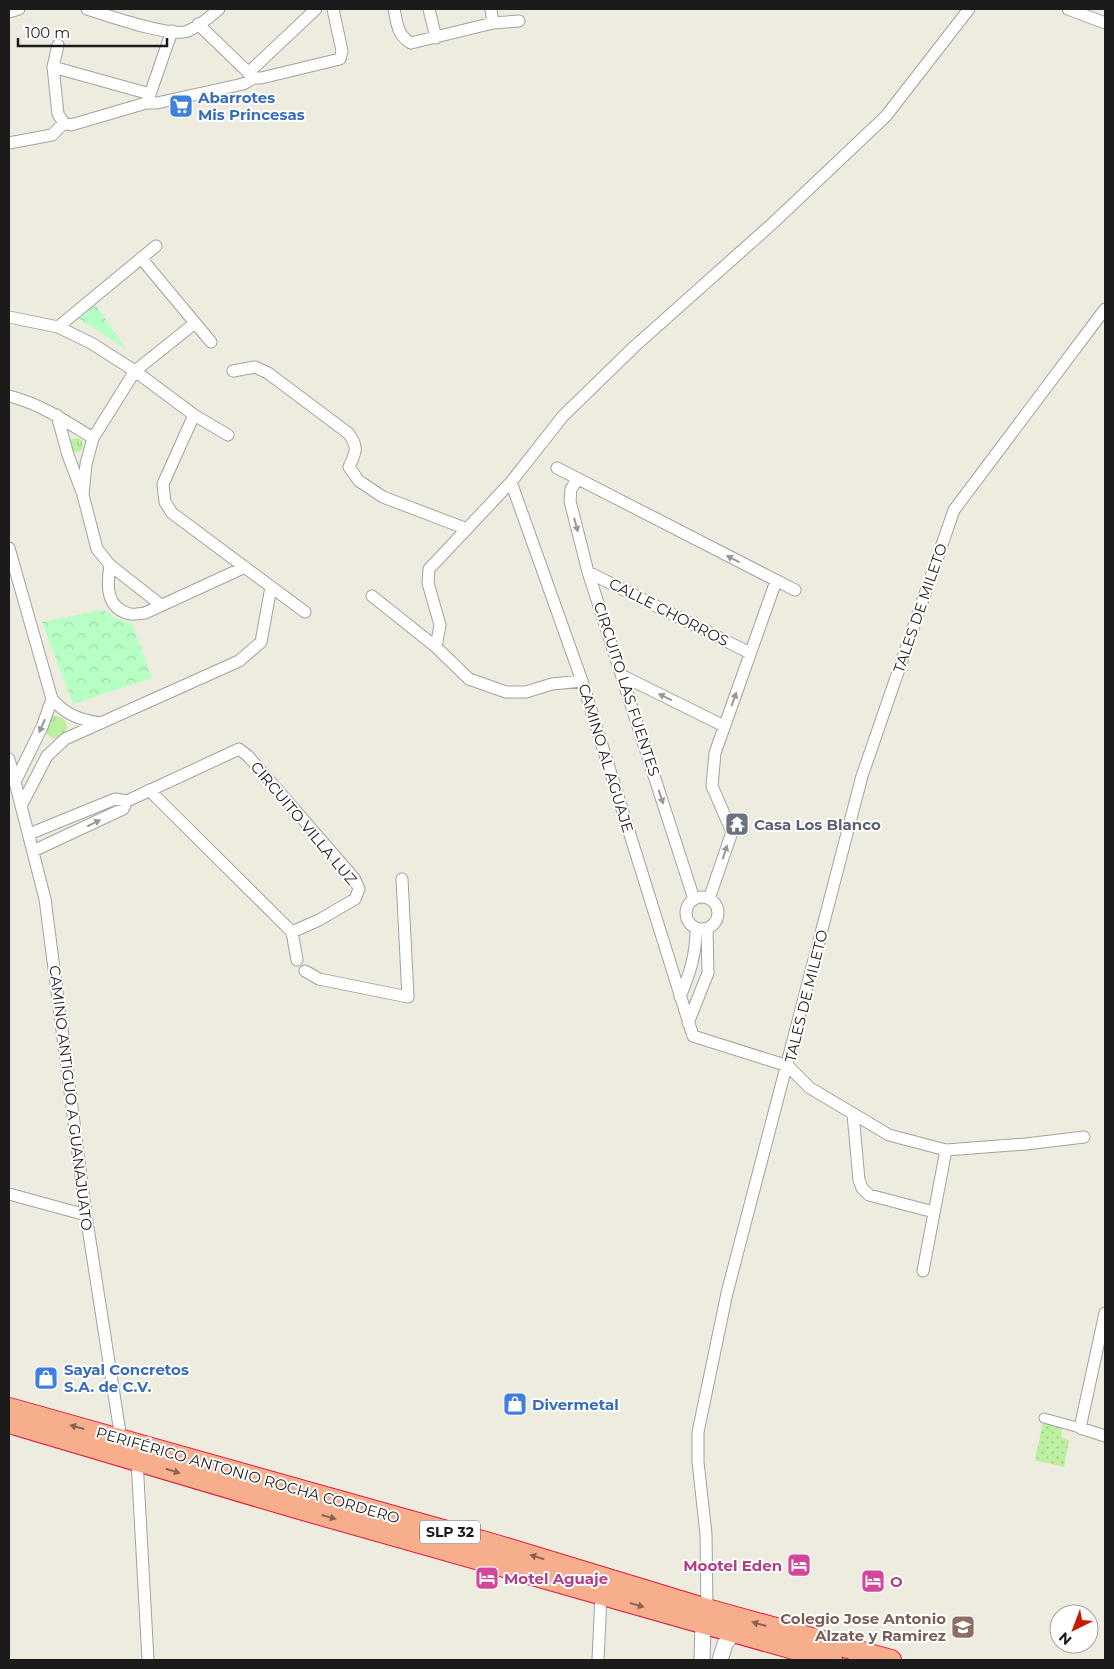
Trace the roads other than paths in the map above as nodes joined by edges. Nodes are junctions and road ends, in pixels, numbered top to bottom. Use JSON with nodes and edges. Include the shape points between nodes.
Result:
{"nodes":[{"id":1,"x":19,"y":9,"type":"edge"},
{"id":2,"x":87,"y":9,"type":"edge"},
{"id":3,"x":219,"y":9,"type":"edge"},
{"id":4,"x":316,"y":9,"type":"edge"},
{"id":5,"x":333,"y":9,"type":"edge"},
{"id":6,"x":394,"y":9,"type":"edge"},
{"id":7,"x":429,"y":9,"type":"edge"},
{"id":8,"x":491,"y":9,"type":"edge"},
{"id":9,"x":969,"y":9,"type":"edge"},
{"id":10,"x":1068,"y":9,"type":"edge"},
{"id":11,"x":9,"y":12,"type":"edge"},
{"id":12,"x":519,"y":21,"type":"dead end"},
{"id":13,"x":493,"y":23,"type":"junction"},
{"id":14,"x":1105,"y":23,"type":"edge"},
{"id":15,"x":198,"y":24,"type":"junction"},
{"id":16,"x":172,"y":31,"type":"junction"},
{"id":17,"x":436,"y":38,"type":"junction"},
{"id":18,"x":58,"y":45,"type":"dead end"},
{"id":19,"x":52,"y":67,"type":"junction"},
{"id":20,"x":251,"y":75,"type":"junction"},
{"id":21,"x":148,"y":98,"type":"junction"},
{"id":22,"x":64,"y":123,"type":"junction"},
{"id":23,"x":9,"y":143,"type":"edge"},
{"id":24,"x":156,"y":246,"type":"dead end"},
{"id":25,"x":141,"y":258,"type":"junction"},
{"id":26,"x":1105,"y":308,"type":"edge"},
{"id":27,"x":9,"y":317,"type":"edge"},
{"id":28,"x":195,"y":323,"type":"junction"},
{"id":29,"x":58,"y":327,"type":"junction"},
{"id":30,"x":211,"y":342,"type":"dead end"},
{"id":31,"x":135,"y":371,"type":"junction"},
{"id":32,"x":233,"y":371,"type":"dead end"},
{"id":33,"x":9,"y":396,"type":"edge"},
{"id":34,"x":194,"y":415,"type":"junction"},
{"id":35,"x":57,"y":416,"type":"junction"},
{"id":36,"x":228,"y":435,"type":"dead end"},
{"id":37,"x":93,"y":438,"type":"junction"},
{"id":38,"x":557,"y":468,"type":"dead end"},
{"id":39,"x":578,"y":480,"type":"junction"},
{"id":40,"x":511,"y":482,"type":"junction"},
{"id":41,"x":83,"y":495,"type":"junction"},
{"id":42,"x":468,"y":529,"type":"junction"},
{"id":43,"x":9,"y":548,"type":"edge"},
{"id":44,"x":110,"y":565,"type":"junction"},
{"id":45,"x":245,"y":567,"type":"junction"},
{"id":46,"x":588,"y":572,"type":"junction"},
{"id":47,"x":776,"y":581,"type":"junction"},
{"id":48,"x":271,"y":587,"type":"junction"},
{"id":49,"x":795,"y":590,"type":"dead end"},
{"id":50,"x":372,"y":596,"type":"dead end"},
{"id":51,"x":161,"y":605,"type":"junction"},
{"id":52,"x":305,"y":612,"type":"dead end"},
{"id":53,"x":436,"y":647,"type":"junction"},
{"id":54,"x":750,"y":653,"type":"junction"},
{"id":55,"x":623,"y":676,"type":"junction"},
{"id":56,"x":582,"y":681,"type":"junction"},
{"id":57,"x":52,"y":700,"type":"junction"},
{"id":58,"x":65,"y":712,"type":"junction"},
{"id":59,"x":101,"y":723,"type":"junction"},
{"id":60,"x":724,"y":726,"type":"junction"},
{"id":61,"x":65,"y":740,"type":"junction"},
{"id":62,"x":9,"y":759,"type":"edge"},
{"id":63,"x":22,"y":764,"type":"junction"},
{"id":64,"x":38,"y":772,"type":"junction"},
{"id":65,"x":15,"y":782,"type":"junction"},
{"id":66,"x":149,"y":790,"type":"junction"},
{"id":67,"x":127,"y":800,"type":"junction"},
{"id":68,"x":21,"y":806,"type":"junction"},
{"id":69,"x":28,"y":834,"type":"junction"},
{"id":70,"x":33,"y":851,"type":"junction"},
{"id":71,"x":402,"y":879,"type":"dead end"},
{"id":72,"x":694,"y":899,"type":"junction"},
{"id":73,"x":709,"y":899,"type":"junction"},
{"id":74,"x":701,"y":929,"type":"junction"},
{"id":75,"x":292,"y":932,"type":"junction"},
{"id":76,"x":297,"y":960,"type":"dead end"},
{"id":77,"x":691,"y":970,"type":"junction"},
{"id":78,"x":305,"y":971,"type":"dead end"},
{"id":79,"x":708,"y":973,"type":"junction"},
{"id":80,"x":680,"y":997,"type":"junction"},
{"id":81,"x":688,"y":1023,"type":"junction"},
{"id":82,"x":788,"y":1066,"type":"junction"},
{"id":83,"x":853,"y":1114,"type":"junction"},
{"id":84,"x":1084,"y":1136,"type":"dead end"},
{"id":85,"x":946,"y":1150,"type":"junction"},
{"id":86,"x":9,"y":1194,"type":"edge"},
{"id":87,"x":934,"y":1212,"type":"junction"},
{"id":88,"x":86,"y":1215,"type":"junction"},
{"id":89,"x":923,"y":1271,"type":"dead end"},
{"id":90,"x":1105,"y":1312,"type":"edge"},
{"id":91,"x":1102,"y":1347,"type":"edge"},
{"id":92,"x":9,"y":1408,"type":"edge"},
{"id":93,"x":1044,"y":1418,"type":"dead end"},
{"id":94,"x":9,"y":1423,"type":"edge"},
{"id":95,"x":1080,"y":1428,"type":"junction"},
{"id":96,"x":1105,"y":1436,"type":"edge"},
{"id":97,"x":121,"y":1439,"type":"junction"},
{"id":98,"x":137,"y":1460,"type":"junction"},
{"id":99,"x":601,"y":1595,"type":"junction"},
{"id":100,"x":705,"y":1616,"type":"junction"},
{"id":101,"x":734,"y":1632,"type":"junction"},
{"id":102,"x":148,"y":1660,"type":"edge"},
{"id":103,"x":598,"y":1660,"type":"edge"},
{"id":104,"x":702,"y":1660,"type":"edge"},
{"id":105,"x":720,"y":1660,"type":"edge"},
{"id":106,"x":832,"y":1660,"type":"edge"},
{"id":107,"x":891,"y":1660,"type":"edge"}],
"edges":[{"from":1,"to":11,"type":"street"},
{"from":2,"to":16,"type":"street"},
{"from":3,"to":15,"type":"street"},
{"from":4,"to":20,"type":"street"},
{"from":5,"to":20,"type":"street","via":[[342,51],[340,58],[261,78]]},
{"from":6,"to":17,"type":"street","via":[[400,34],[405,39],[411,43]]},
{"from":7,"to":17,"type":"street"},
{"from":8,"to":13,"type":"street"},
{"from":9,"to":40,"type":"street","via":[[886,116],[773,223],[635,346],[570,410]]},
{"from":10,"to":14,"type":"street"},
{"from":12,"to":13,"type":"street"},
{"from":13,"to":17,"type":"street"},
{"from":15,"to":16,"type":"street","via":[[186,32]]},
{"from":15,"to":20,"type":"street"},
{"from":16,"to":21,"type":"street"},
{"from":18,"to":19,"type":"street"},
{"from":19,"to":21,"type":"street"},
{"from":19,"to":22,"type":"street","via":[[58,114]]},
{"from":20,"to":21,"type":"street","via":[[243,84],[157,103]]},
{"from":21,"to":22,"type":"street","via":[[71,125]]},
{"from":22,"to":23,"type":"street","via":[[52,135]]},
{"from":24,"to":25,"type":"street"},
{"from":25,"to":28,"type":"street"},
{"from":25,"to":29,"type":"street"},
{"from":26,"to":82,"type":"street","name":"TALES DE MILETO","via":[[954,510],[862,776]]},
{"from":27,"to":29,"type":"street"},
{"from":28,"to":30,"type":"street"},
{"from":28,"to":31,"type":"street"},
{"from":29,"to":31,"type":"street"},
{"from":31,"to":34,"type":"street"},
{"from":31,"to":37,"type":"street"},
{"from":32,"to":42,"type":"street","via":[[254,367],[268,374],[348,432],[355,442],[356,453],[349,467],[358,481],[383,497]]},
{"from":33,"to":35,"type":"street","via":[[29,401]]},
{"from":34,"to":36,"type":"street"},
{"from":34,"to":45,"type":"street","via":[[163,484],[165,502],[172,513]]},
{"from":35,"to":37,"type":"street"},
{"from":35,"to":41,"type":"street"},
{"from":37,"to":41,"type":"street"},
{"from":38,"to":39,"type":"street"},
{"from":39,"to":46,"type":"street","name":"CIRCUITO LAS FUENTES","one_way":true,"via":[[571,489],[570,501]]},
{"from":47,"to":39,"type":"street","one_way":true},
{"from":40,"to":42,"type":"street"},
{"from":40,"to":56,"type":"street","name":"CAMINO AL AGUAJE"},
{"from":41,"to":44,"type":"street","via":[[97,548]]},
{"from":42,"to":53,"type":"street","via":[[429,569],[428,583],[440,625]]},
{"from":43,"to":57,"type":"street"},
{"from":44,"to":51,"type":"street"},
{"from":44,"to":51,"type":"street","via":[[109,597],[118,608],[130,614],[146,613]]},
{"from":45,"to":48,"type":"street"},
{"from":45,"to":51,"type":"street"},
{"from":46,"to":54,"type":"street","name":"CALLE CHORROS"},
{"from":46,"to":55,"type":"street","name":"CIRCUITO LAS FUENTES"},
{"from":47,"to":49,"type":"street"},
{"from":47,"to":54,"type":"street"},
{"from":48,"to":52,"type":"street"},
{"from":48,"to":59,"type":"street","via":[[261,642],[239,661]]},
{"from":50,"to":53,"type":"street"},
{"from":53,"to":56,"type":"street","via":[[469,678],[506,692],[526,692],[552,684]]},
{"from":60,"to":54,"type":"street","one_way":true},
{"from":60,"to":55,"type":"street","one_way":true},
{"from":55,"to":72,"type":"street","name":"CIRCUITO LAS FUENTES","one_way":true},
{"from":56,"to":80,"type":"street","name":"CAMINO AL AGUAJE"},
{"from":57,"to":58,"type":"street"},
{"from":57,"to":63,"type":"street","one_way":true},
{"from":58,"to":59,"type":"street","via":[[76,718]]},
{"from":58,"to":61,"type":"street","via":[[68,726]]},
{"from":59,"to":61,"type":"street"},
{"from":73,"to":60,"type":"street","one_way":true,"via":[[732,832],[712,786],[715,753]]},
{"from":61,"to":64,"type":"street","via":[[47,756]]},
{"from":62,"to":65,"type":"street","name":"CAMINO ANTIGUO A GUANAJUATO"},
{"from":63,"to":64,"type":"street"},
{"from":63,"to":65,"type":"street"},
{"from":64,"to":68,"type":"street"},
{"from":65,"to":68,"type":"street","name":"CAMINO ANTIGUO A GUANAJUATO"},
{"from":66,"to":67,"type":"street","name":"CIRCUITO VILLA LUZ"},
{"from":66,"to":75,"type":"street"},
{"from":66,"to":75,"type":"street","name":"CIRCUITO VILLA LUZ","via":[[239,749],[248,756],[354,878],[359,889],[354,899]]},
{"from":67,"to":69,"type":"street","name":"CIRCUITO VILLA LUZ","via":[[115,799]]},
{"from":70,"to":67,"type":"street","name":"CIRCUITO VILLA LUZ","one_way":true,"via":[[123,809]]},
{"from":68,"to":69,"type":"street","name":"CAMINO ANTIGUO A GUANAJUATO"},
{"from":69,"to":70,"type":"street","name":"CAMINO ANTIGUO A GUANAJUATO"},
{"from":70,"to":88,"type":"street","name":"CAMINO ANTIGUO A GUANAJUATO","via":[[45,899]]},
{"from":71,"to":78,"type":"street","via":[[408,997],[319,979]]},
{"from":72,"to":73,"type":"street"},
{"from":72,"to":74,"type":"street","via":[[685,912],[688,922]]},
{"from":73,"to":74,"type":"street","via":[[718,912],[715,922]]},
{"from":74,"to":77,"type":"street"},
{"from":74,"to":79,"type":"street"},
{"from":75,"to":76,"type":"street"},
{"from":77,"to":79,"type":"street"},
{"from":77,"to":80,"type":"street"},
{"from":79,"to":81,"type":"street"},
{"from":80,"to":81,"type":"street","name":"CAMINO AL AGUAJE"},
{"from":81,"to":82,"type":"street","name":"CAMINO AL AGUAJE","via":[[693,1036]]},
{"from":82,"to":83,"type":"street","via":[[810,1088]]},
{"from":82,"to":100,"type":"street","name":"TALES DE MILETO","via":[[727,1293],[698,1432],[706,1534]]},
{"from":83,"to":85,"type":"street","via":[[889,1135]]},
{"from":83,"to":87,"type":"street","via":[[862,1188],[869,1195]]},
{"from":84,"to":85,"type":"street"},
{"from":85,"to":87,"type":"street"},
{"from":86,"to":88,"type":"street"},
{"from":87,"to":89,"type":"street"},
{"from":88,"to":97,"type":"street","name":"CAMINO ANTIGUO A GUANAJUATO"},
{"from":90,"to":91,"type":"street"},
{"from":91,"to":95,"type":"street"},
{"from":97,"to":92,"type":"highway","name":"PERIFÉRICO ANTONIO ROCHA CORDERO","number":"SLP 32","one_way":true},
{"from":93,"to":95,"type":"street"},
{"from":94,"to":98,"type":"highway","name":"PERIFÉRICO ANTONIO ROCHA CORDERO","number":"SLP 32"},
{"from":95,"to":96,"type":"street"},
{"from":100,"to":97,"type":"highway","name":"PERIFÉRICO ANTONIO ROCHA CORDERO","number":"SLP 32","one_way":true,"via":[[493,1544]]},
{"from":98,"to":99,"type":"highway","name":"PERIFÉRICO ANTONIO ROCHA CORDERO","number":"SLP 32","one_way":true},
{"from":98,"to":102,"type":"street"},
{"from":99,"to":100,"type":"highway","name":"PERIFÉRICO ANTONIO ROCHA CORDERO","number":"SLP 32","one_way":true},
{"from":99,"to":103,"type":"street"},
{"from":100,"to":101,"type":"highway","name":"PERIFÉRICO ANTONIO ROCHA CORDERO","number":"SLP 32"},
{"from":100,"to":104,"type":"street"},
{"from":107,"to":100,"type":"highway","name":"PERIFÉRICO ANTONIO ROCHA CORDERO","number":"SLP 32","one_way":true},
{"from":101,"to":105,"type":"street","via":[[725,1644]]},
{"from":101,"to":106,"type":"highway","name":"PERIFÉRICO ANTONIO ROCHA CORDERO","number":"SLP 32"}]}
